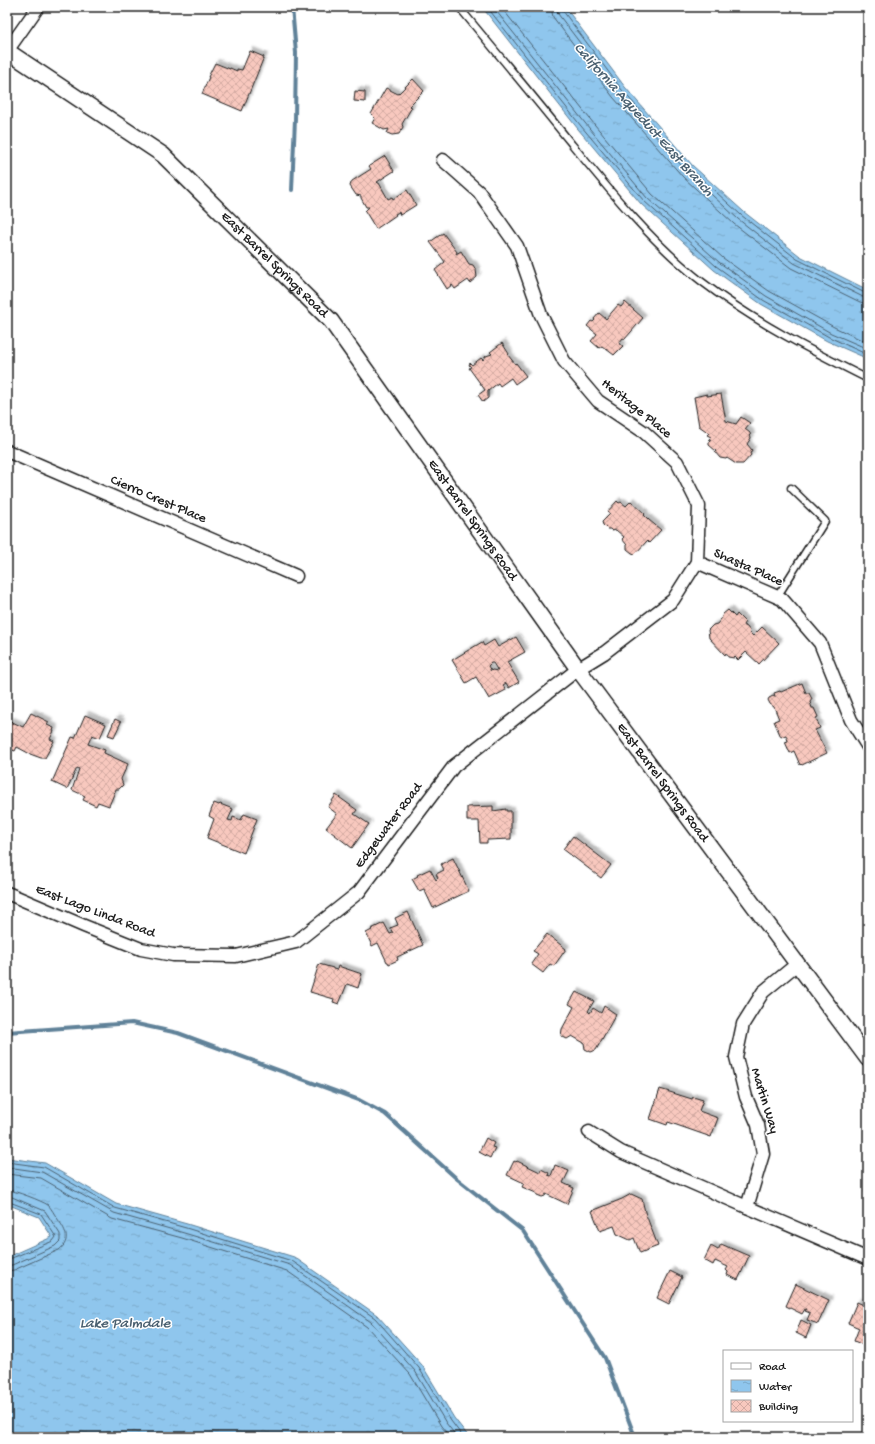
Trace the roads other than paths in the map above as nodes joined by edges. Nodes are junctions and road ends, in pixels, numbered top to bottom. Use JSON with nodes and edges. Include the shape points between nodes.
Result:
{"nodes":[{"id":1,"x":38,"y":7,"type":"edge"},
{"id":2,"x":459,"y":7,"type":"edge"},
{"id":3,"x":7,"y":51,"type":"edge"},
{"id":4,"x":443,"y":160,"type":"dead end"},
{"id":5,"x":868,"y":379,"type":"edge"},
{"id":6,"x":7,"y":451,"type":"edge"},
{"id":7,"x":791,"y":488,"type":"dead end"},
{"id":8,"x":698,"y":562,"type":"junction"},
{"id":9,"x":296,"y":576,"type":"dead end"},
{"id":10,"x":777,"y":597,"type":"junction"},
{"id":11,"x":578,"y":670,"type":"junction"},
{"id":12,"x":868,"y":748,"type":"edge"},
{"id":13,"x":7,"y":893,"type":"edge"},
{"id":14,"x":174,"y":955,"type":"joint"},
{"id":15,"x":797,"y":964,"type":"junction"},
{"id":16,"x":868,"y":1059,"type":"edge"},
{"id":17,"x":589,"y":1132,"type":"dead end"},
{"id":18,"x":747,"y":1207,"type":"junction"},
{"id":19,"x":868,"y":1259,"type":"edge"}],
"edges":[{"from":1,"to":3,"type":"street"},
{"from":2,"to":5,"type":"lane","via":[[600,180],[664,248],[700,280],[739,308],[813,352]]},
{"from":3,"to":11,"type":"street","name":"East Barrel Springs Road","via":[[163,155],[330,321]]},
{"from":4,"to":8,"type":"street","name":"Heritage Place","via":[[479,192],[517,246],[541,315],[564,361],[598,402],[644,432],[677,462],[699,506]]},
{"from":6,"to":9,"type":"street","name":"Cierro Crest Place"},
{"from":7,"to":10,"type":"lane","via":[[825,522]]},
{"from":8,"to":10,"type":"street","name":"Shasta Place"},
{"from":8,"to":11,"type":"street","name":"Edgewater Road","via":[[673,600]]},
{"from":10,"to":12,"type":"street","name":"Shasta Place","via":[[782,599],[820,643],[851,720]]},
{"from":11,"to":14,"type":"street","name":"Edgewater Road","via":[[454,766],[359,892],[296,942],[236,956]]},
{"from":11,"to":15,"type":"street","name":"East Barrel Springs Road"},
{"from":13,"to":14,"type":"street","name":"East Lago Linda Road","via":[[141,949]]},
{"from":15,"to":16,"type":"street","name":"East Barrel Springs Road"},
{"from":15,"to":18,"type":"street","name":"Martin Way","via":[[763,992],[743,1024],[736,1057],[746,1097],[758,1125],[763,1154]]},
{"from":17,"to":18,"type":"street","via":[[621,1152]]},
{"from":18,"to":19,"type":"street"}]}
